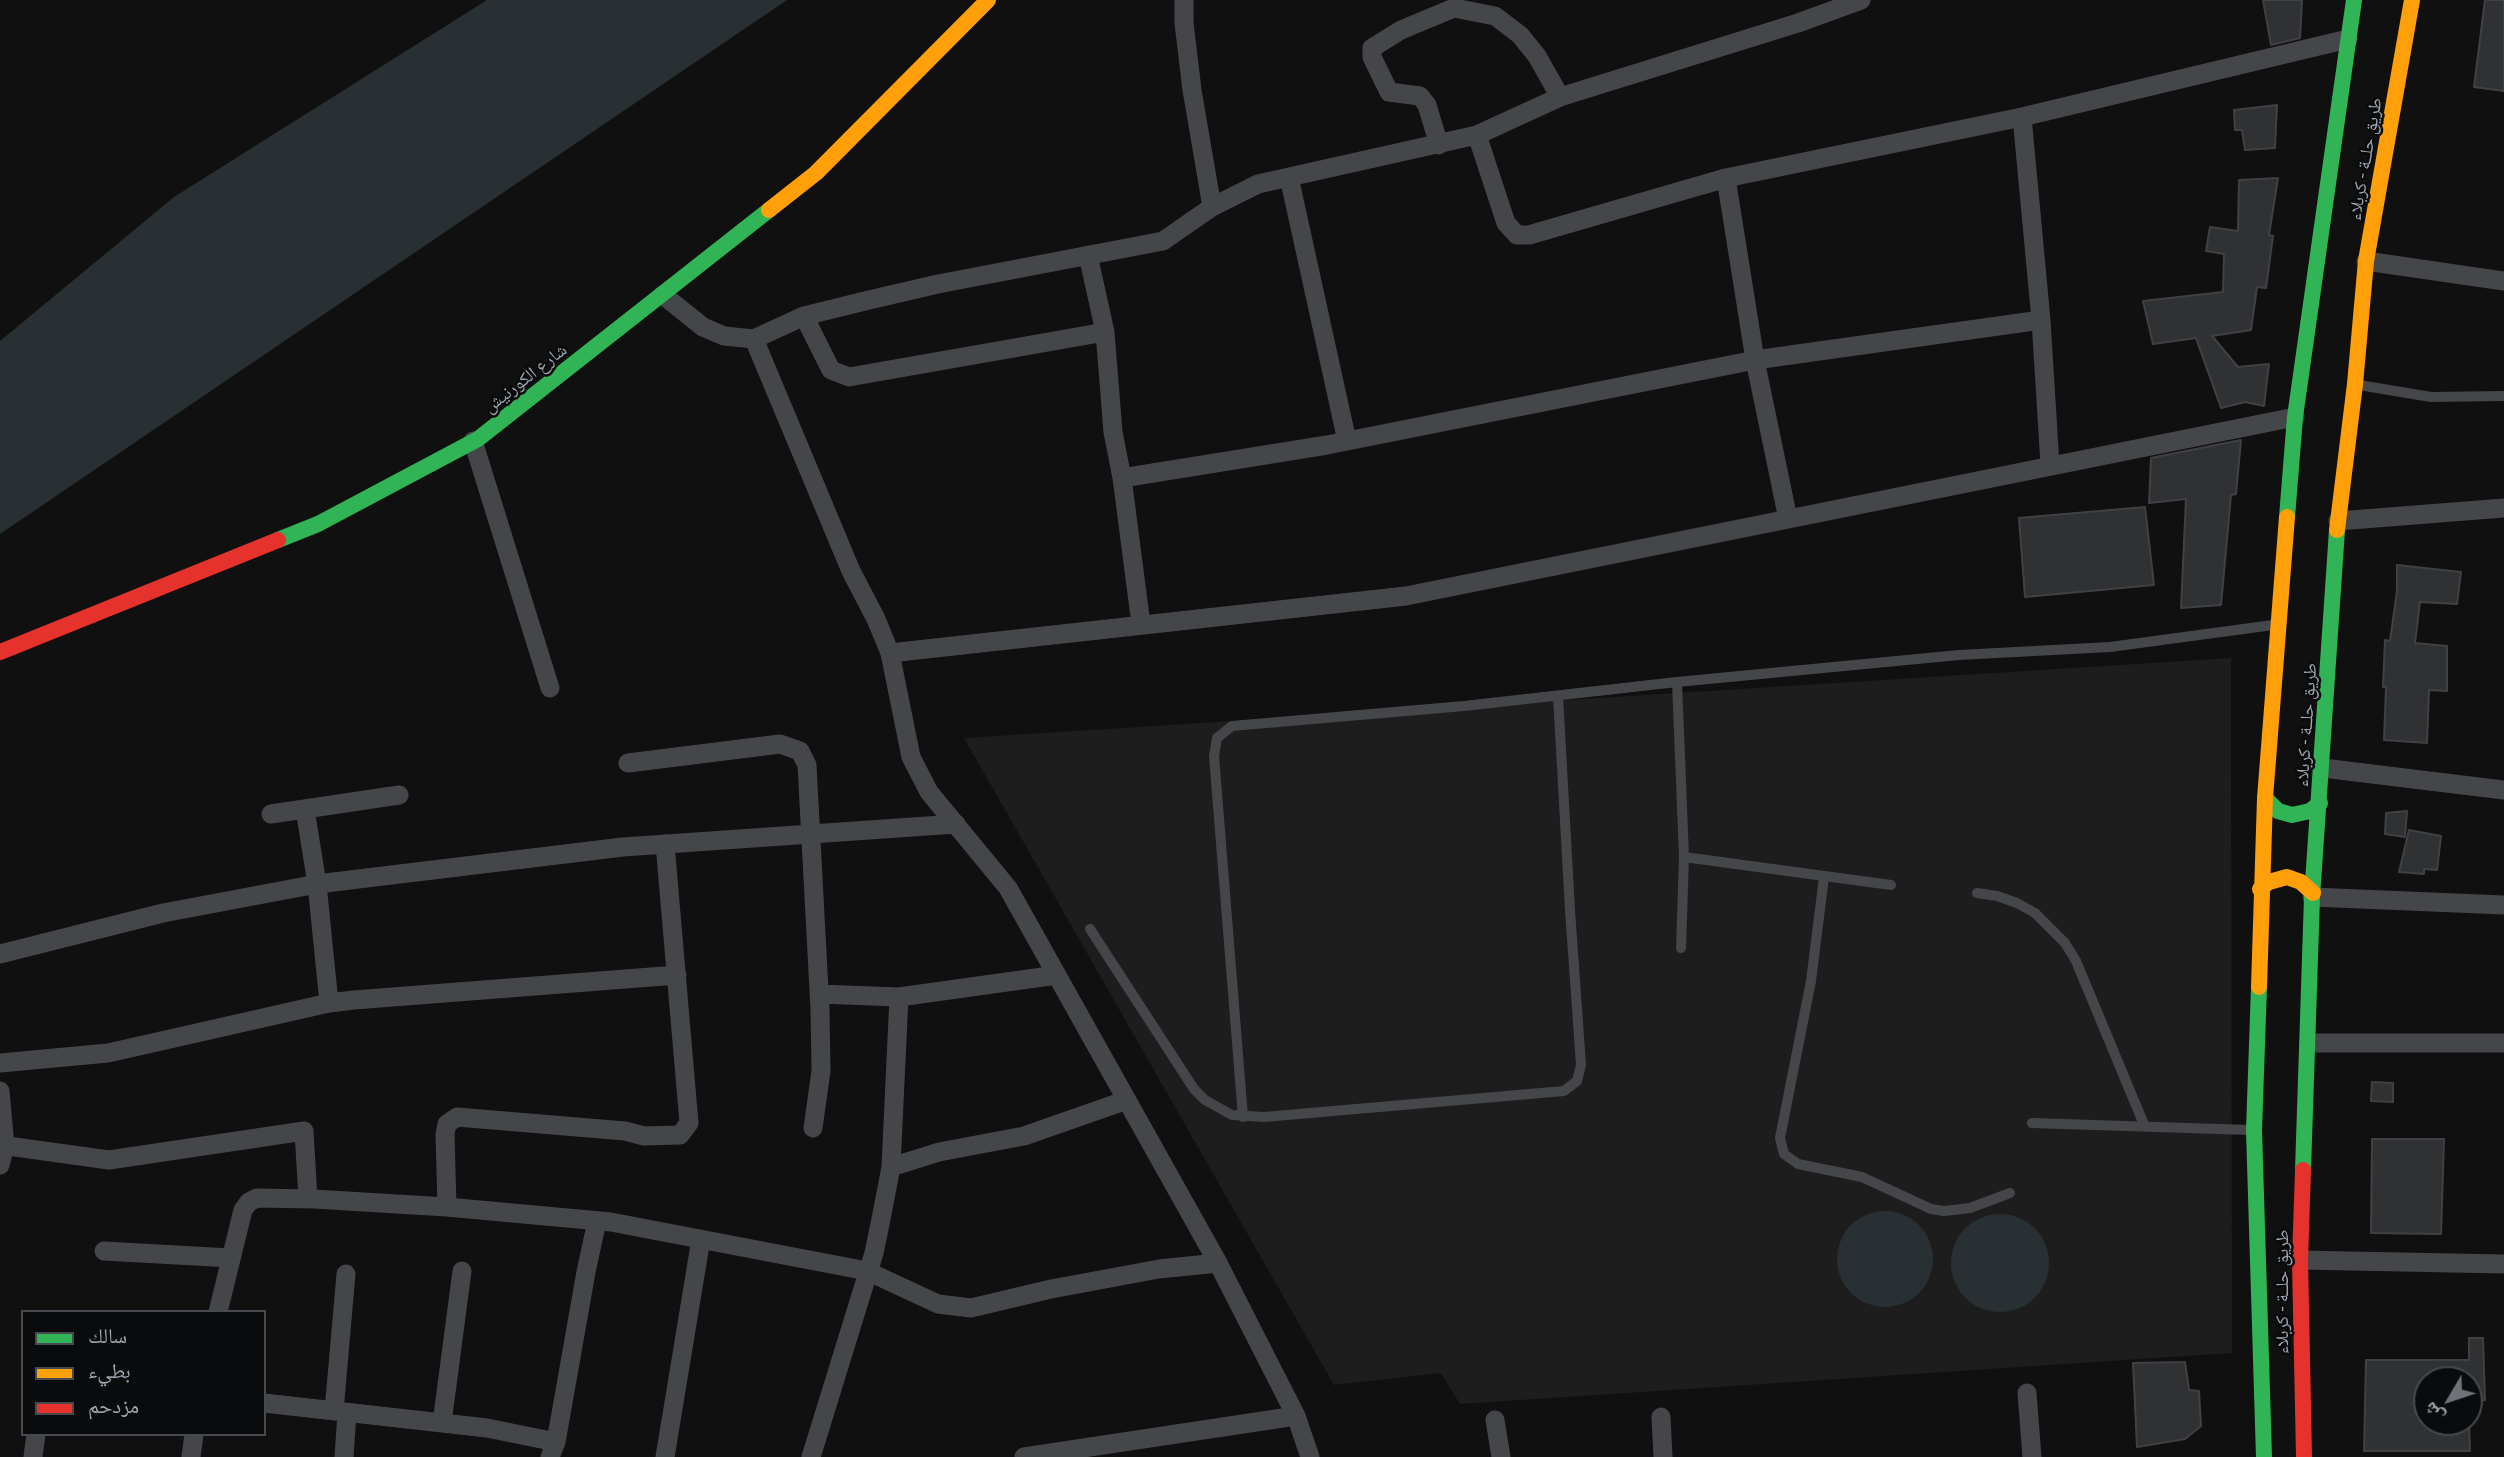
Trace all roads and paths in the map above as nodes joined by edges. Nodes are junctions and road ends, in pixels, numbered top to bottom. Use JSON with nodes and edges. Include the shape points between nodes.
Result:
{"nodes":[{"id":1,"x":988,"y":0,"type":"edge"},
{"id":2,"x":1184,"y":0,"type":"edge"},
{"id":3,"x":1861,"y":0,"type":"edge"},
{"id":4,"x":2354,"y":0,"type":"edge"},
{"id":5,"x":2412,"y":0,"type":"edge"},
{"id":6,"x":2348,"y":39,"type":"junction"},
{"id":7,"x":1560,"y":97,"type":"junction"},
{"id":8,"x":2022,"y":117,"type":"junction"},
{"id":9,"x":1477,"y":135,"type":"junction"},
{"id":10,"x":1439,"y":145,"type":"junction"},
{"id":11,"x":1289,"y":177,"type":"junction"},
{"id":12,"x":1726,"y":178,"type":"junction"},
{"id":13,"x":1212,"y":207,"type":"junction"},
{"id":14,"x":1088,"y":255,"type":"junction"},
{"id":15,"x":2367,"y":261,"type":"junction"},
{"id":16,"x":2504,"y":281,"type":"edge"},
{"id":17,"x":663,"y":295,"type":"junction"},
{"id":18,"x":804,"y":316,"type":"junction"},
{"id":19,"x":2041,"y":320,"type":"junction"},
{"id":20,"x":1105,"y":332,"type":"junction"},
{"id":21,"x":754,"y":340,"type":"junction"},
{"id":22,"x":1755,"y":360,"type":"junction"},
{"id":23,"x":2355,"y":384,"type":"junction"},
{"id":24,"x":2504,"y":396,"type":"edge"},
{"id":25,"x":2295,"y":417,"type":"junction"},
{"id":26,"x":473,"y":441,"type":"junction"},
{"id":27,"x":1347,"y":441,"type":"junction"},
{"id":28,"x":2050,"y":465,"type":"junction"},
{"id":29,"x":1122,"y":478,"type":"junction"},
{"id":30,"x":2504,"y":508,"type":"edge"},
{"id":31,"x":1788,"y":519,"type":"junction"},
{"id":32,"x":2338,"y":521,"type":"junction"},
{"id":33,"x":1141,"y":624,"type":"junction"},
{"id":34,"x":2277,"y":624,"type":"junction"},
{"id":35,"x":0,"y":652,"type":"edge"},
{"id":36,"x":890,"y":653,"type":"junction"},
{"id":37,"x":1677,"y":682,"type":"junction"},
{"id":38,"x":550,"y":688,"type":"dead end"},
{"id":39,"x":1558,"y":696,"type":"junction"},
{"id":40,"x":628,"y":763,"type":"dead end"},
{"id":41,"x":2323,"y":768,"type":"junction"},
{"id":42,"x":2504,"y":790,"type":"edge"},
{"id":43,"x":399,"y":795,"type":"dead end"},
{"id":44,"x":2265,"y":797,"type":"junction"},
{"id":45,"x":2320,"y":803,"type":"junction"},
{"id":46,"x":305,"y":809,"type":"junction"},
{"id":47,"x":271,"y":814,"type":"dead end"},
{"id":48,"x":956,"y":824,"type":"junction"},
{"id":49,"x":812,"y":835,"type":"junction"},
{"id":50,"x":666,"y":844,"type":"junction"},
{"id":51,"x":1684,"y":857,"type":"junction"},
{"id":52,"x":1824,"y":877,"type":"junction"},
{"id":53,"x":317,"y":884,"type":"junction"},
{"id":54,"x":1891,"y":885,"type":"dead end"},
{"id":55,"x":2260,"y":889,"type":"junction"},
{"id":56,"x":1977,"y":893,"type":"dead end"},
{"id":57,"x":2312,"y":895,"type":"junction"},
{"id":58,"x":2504,"y":905,"type":"edge"},
{"id":59,"x":1090,"y":929,"type":"dead end"},
{"id":60,"x":1681,"y":948,"type":"dead end"},
{"id":61,"x":0,"y":954,"type":"edge"},
{"id":62,"x":677,"y":975,"type":"junction"},
{"id":63,"x":1057,"y":975,"type":"junction"},
{"id":64,"x":819,"y":994,"type":"junction"},
{"id":65,"x":899,"y":997,"type":"junction"},
{"id":66,"x":329,"y":1003,"type":"junction"},
{"id":67,"x":2309,"y":1043,"type":"junction"},
{"id":68,"x":2504,"y":1043,"type":"edge"},
{"id":69,"x":0,"y":1063,"type":"edge"},
{"id":70,"x":0,"y":1091,"type":"edge"},
{"id":71,"x":1127,"y":1100,"type":"junction"},
{"id":72,"x":1243,"y":1117,"type":"junction"},
{"id":73,"x":2032,"y":1123,"type":"dead end"},
{"id":74,"x":2145,"y":1127,"type":"junction"},
{"id":75,"x":813,"y":1128,"type":"dead end"},
{"id":76,"x":2254,"y":1130,"type":"junction"},
{"id":77,"x":2,"y":1152,"type":"edge"},
{"id":78,"x":891,"y":1167,"type":"junction"},
{"id":79,"x":2010,"y":1193,"type":"dead end"},
{"id":80,"x":308,"y":1199,"type":"junction"},
{"id":81,"x":447,"y":1207,"type":"junction"},
{"id":82,"x":597,"y":1221,"type":"junction"},
{"id":83,"x":701,"y":1239,"type":"junction"},
{"id":84,"x":104,"y":1251,"type":"dead end"},
{"id":85,"x":231,"y":1258,"type":"junction"},
{"id":86,"x":2300,"y":1259,"type":"junction"},
{"id":87,"x":1218,"y":1263,"type":"junction"},
{"id":88,"x":2504,"y":1264,"type":"edge"},
{"id":89,"x":462,"y":1270,"type":"dead end"},
{"id":90,"x":867,"y":1271,"type":"junction"},
{"id":91,"x":346,"y":1274,"type":"dead end"},
{"id":92,"x":218,"y":1310,"type":"edge"},
{"id":93,"x":2027,"y":1393,"type":"dead end"},
{"id":94,"x":266,"y":1402,"type":"edge"},
{"id":95,"x":341,"y":1412,"type":"junction"},
{"id":96,"x":1296,"y":1416,"type":"junction"},
{"id":97,"x":1661,"y":1417,"type":"dead end"},
{"id":98,"x":1495,"y":1420,"type":"dead end"},
{"id":99,"x":442,"y":1423,"type":"junction"},
{"id":100,"x":36,"y":1436,"type":"edge"},
{"id":101,"x":194,"y":1436,"type":"edge"},
{"id":102,"x":553,"y":1449,"type":"edge"},
{"id":103,"x":33,"y":1457,"type":"edge"},
{"id":104,"x":191,"y":1457,"type":"edge"},
{"id":105,"x":344,"y":1457,"type":"edge"},
{"id":106,"x":666,"y":1457,"type":"edge"},
{"id":107,"x":811,"y":1457,"type":"edge"},
{"id":108,"x":1024,"y":1457,"type":"edge"},
{"id":109,"x":1310,"y":1457,"type":"edge"},
{"id":110,"x":1501,"y":1457,"type":"edge"},
{"id":111,"x":1663,"y":1457,"type":"edge"},
{"id":112,"x":2032,"y":1457,"type":"edge"},
{"id":113,"x":2264,"y":1457,"type":"edge"},
{"id":114,"x":2304,"y":1457,"type":"edge"}],
"edges":[{"from":1,"to":17,"type":"main road","name":"شارع الكورنيش","via":[[816,173]]},
{"from":2,"to":13,"type":"street","via":[[1192,90]]},
{"from":3,"to":7,"type":"street"},
{"from":4,"to":6,"type":"main road","name":"طريق حلــة - كربلاء"},
{"from":5,"to":15,"type":"main road","name":"طريق حلــة - كربلاء"},
{"from":6,"to":8,"type":"street"},
{"from":6,"to":25,"type":"main road","name":"طريق حلــة - كربلاء"},
{"from":7,"to":9,"type":"street"},
{"from":7,"to":10,"type":"street","via":[[1520,35],[1495,16],[1454,8],[1372,48],[1389,92],[1420,96],[1427,105]]},
{"from":8,"to":12,"type":"street"},
{"from":8,"to":19,"type":"street"},
{"from":9,"to":10,"type":"street"},
{"from":9,"to":12,"type":"street","via":[[1506,223],[1517,235]]},
{"from":10,"to":11,"type":"street"},
{"from":11,"to":13,"type":"street","via":[[1258,184]]},
{"from":11,"to":27,"type":"street"},
{"from":12,"to":22,"type":"street"},
{"from":13,"to":14,"type":"street","via":[[1163,240]]},
{"from":14,"to":18,"type":"street"},
{"from":14,"to":20,"type":"street"},
{"from":15,"to":16,"type":"street"},
{"from":15,"to":23,"type":"main road","name":"طريق حلــة - كربلاء"},
{"from":17,"to":21,"type":"street","via":[[704,327],[724,336]]},
{"from":17,"to":26,"type":"main road","name":"شارع الكورنيش"},
{"from":18,"to":20,"type":"street","via":[[831,370],[849,377]]},
{"from":18,"to":21,"type":"street"},
{"from":19,"to":22,"type":"street"},
{"from":19,"to":28,"type":"street"},
{"from":20,"to":29,"type":"street","via":[[1113,432]]},
{"from":21,"to":36,"type":"street","via":[[850,571]]},
{"from":22,"to":27,"type":"street"},
{"from":22,"to":31,"type":"street"},
{"from":23,"to":24,"type":"lane","via":[[2431,397]]},
{"from":23,"to":32,"type":"main road","name":"طريق حلــة - كربلاء"},
{"from":25,"to":28,"type":"street"},
{"from":25,"to":34,"type":"main road","name":"طريق حلــة - كربلاء"},
{"from":26,"to":35,"type":"main road","name":"شارع الكورنيش","via":[[318,524]]},
{"from":26,"to":38,"type":"street"},
{"from":27,"to":29,"type":"street"},
{"from":28,"to":31,"type":"street"},
{"from":29,"to":33,"type":"street"},
{"from":30,"to":32,"type":"street"},
{"from":31,"to":33,"type":"street","via":[[1406,596]]},
{"from":32,"to":41,"type":"main road","name":"طريق حلــة - كربلاء"},
{"from":33,"to":36,"type":"street"},
{"from":34,"to":37,"type":"lane","via":[[2110,647],[1959,655]]},
{"from":34,"to":44,"type":"main road","name":"طريق حلــة - كربلاء"},
{"from":36,"to":48,"type":"street","via":[[911,757],[929,792]]},
{"from":37,"to":39,"type":"lane"},
{"from":37,"to":51,"type":"lane"},
{"from":39,"to":72,"type":"lane","via":[[1581,1065],[1577,1082],[1555,1093]]},
{"from":39,"to":72,"type":"lane","via":[[1232,726],[1217,738],[1214,756]]},
{"from":40,"to":49,"type":"street","via":[[779,744],[800,751],[807,765]]},
{"from":41,"to":42,"type":"street"},
{"from":41,"to":45,"type":"main road","name":"طريق حلــة - كربلاء"},
{"from":43,"to":46,"type":"street"},
{"from":44,"to":45,"type":"main road","via":[[2278,811],[2292,816]]},
{"from":44,"to":55,"type":"main road","name":"طريق حلــة - كربلاء"},
{"from":45,"to":57,"type":"main road","name":"طريق حلــة - كربلاء"},
{"from":46,"to":47,"type":"street"},
{"from":46,"to":53,"type":"street"},
{"from":48,"to":49,"type":"street"},
{"from":48,"to":63,"type":"street","via":[[1008,888]]},
{"from":49,"to":50,"type":"street"},
{"from":49,"to":64,"type":"street"},
{"from":50,"to":53,"type":"street"},
{"from":50,"to":62,"type":"street"},
{"from":51,"to":52,"type":"lane"},
{"from":51,"to":60,"type":"lane"},
{"from":52,"to":54,"type":"lane"},
{"from":52,"to":79,"type":"lane","via":[[1811,981],[1780,1138],[1784,1154],[1798,1164],[1862,1177],[1931,1209],[1970,1208]]},
{"from":53,"to":61,"type":"street","via":[[163,913]]},
{"from":53,"to":66,"type":"street"},
{"from":55,"to":57,"type":"main road","via":[[2287,877],[2301,882]]},
{"from":55,"to":76,"type":"main road","name":"طريق حلــة - كربلاء"},
{"from":56,"to":74,"type":"lane","via":[[2017,903],[2065,943]]},
{"from":57,"to":58,"type":"street"},
{"from":57,"to":67,"type":"main road","name":"طريق حلــة - كربلاء"},
{"from":59,"to":72,"type":"lane","via":[[1194,1089],[1218,1109]]},
{"from":62,"to":66,"type":"street"},
{"from":62,"to":81,"type":"street","via":[[689,1123],[680,1135],[644,1136],[457,1117],[447,1124],[445,1134]]},
{"from":63,"to":65,"type":"street"},
{"from":63,"to":71,"type":"street"},
{"from":64,"to":65,"type":"street"},
{"from":64,"to":75,"type":"street","via":[[821,1071]]},
{"from":65,"to":78,"type":"street"},
{"from":66,"to":69,"type":"street","via":[[108,1053]]},
{"from":67,"to":68,"type":"street"},
{"from":67,"to":86,"type":"main road","name":"طريق حلــة - كربلاء"},
{"from":70,"to":77,"type":"street"},
{"from":71,"to":78,"type":"street","via":[[1024,1136],[939,1152]]},
{"from":71,"to":87,"type":"street"},
{"from":73,"to":74,"type":"lane"},
{"from":74,"to":76,"type":"lane"},
{"from":76,"to":113,"type":"main road","name":"طريق حلــة - كربلاء"},
{"from":77,"to":80,"type":"street","via":[[109,1160],[304,1131]]},
{"from":78,"to":90,"type":"street"},
{"from":80,"to":81,"type":"street"},
{"from":80,"to":85,"type":"street","via":[[257,1198],[249,1202]]},
{"from":81,"to":82,"type":"street"},
{"from":82,"to":83,"type":"street"},
{"from":82,"to":102,"type":"street"},
{"from":83,"to":90,"type":"street"},
{"from":83,"to":106,"type":"street"},
{"from":84,"to":85,"type":"street"},
{"from":85,"to":92,"type":"street"},
{"from":86,"to":88,"type":"street"},
{"from":86,"to":114,"type":"main road","name":"طريق حلــة - كربلاء"},
{"from":87,"to":90,"type":"street","via":[[1159,1269],[971,1308],[938,1304]]},
{"from":87,"to":96,"type":"street"},
{"from":89,"to":99,"type":"street"},
{"from":90,"to":107,"type":"street"},
{"from":91,"to":95,"type":"street"},
{"from":93,"to":112,"type":"street"},
{"from":94,"to":95,"type":"street"},
{"from":95,"to":99,"type":"street"},
{"from":95,"to":105,"type":"street"},
{"from":96,"to":108,"type":"street"},
{"from":96,"to":109,"type":"street"},
{"from":97,"to":111,"type":"street"},
{"from":98,"to":110,"type":"street"},
{"from":99,"to":102,"type":"street"},
{"from":100,"to":103,"type":"street"},
{"from":101,"to":104,"type":"street"}]}
